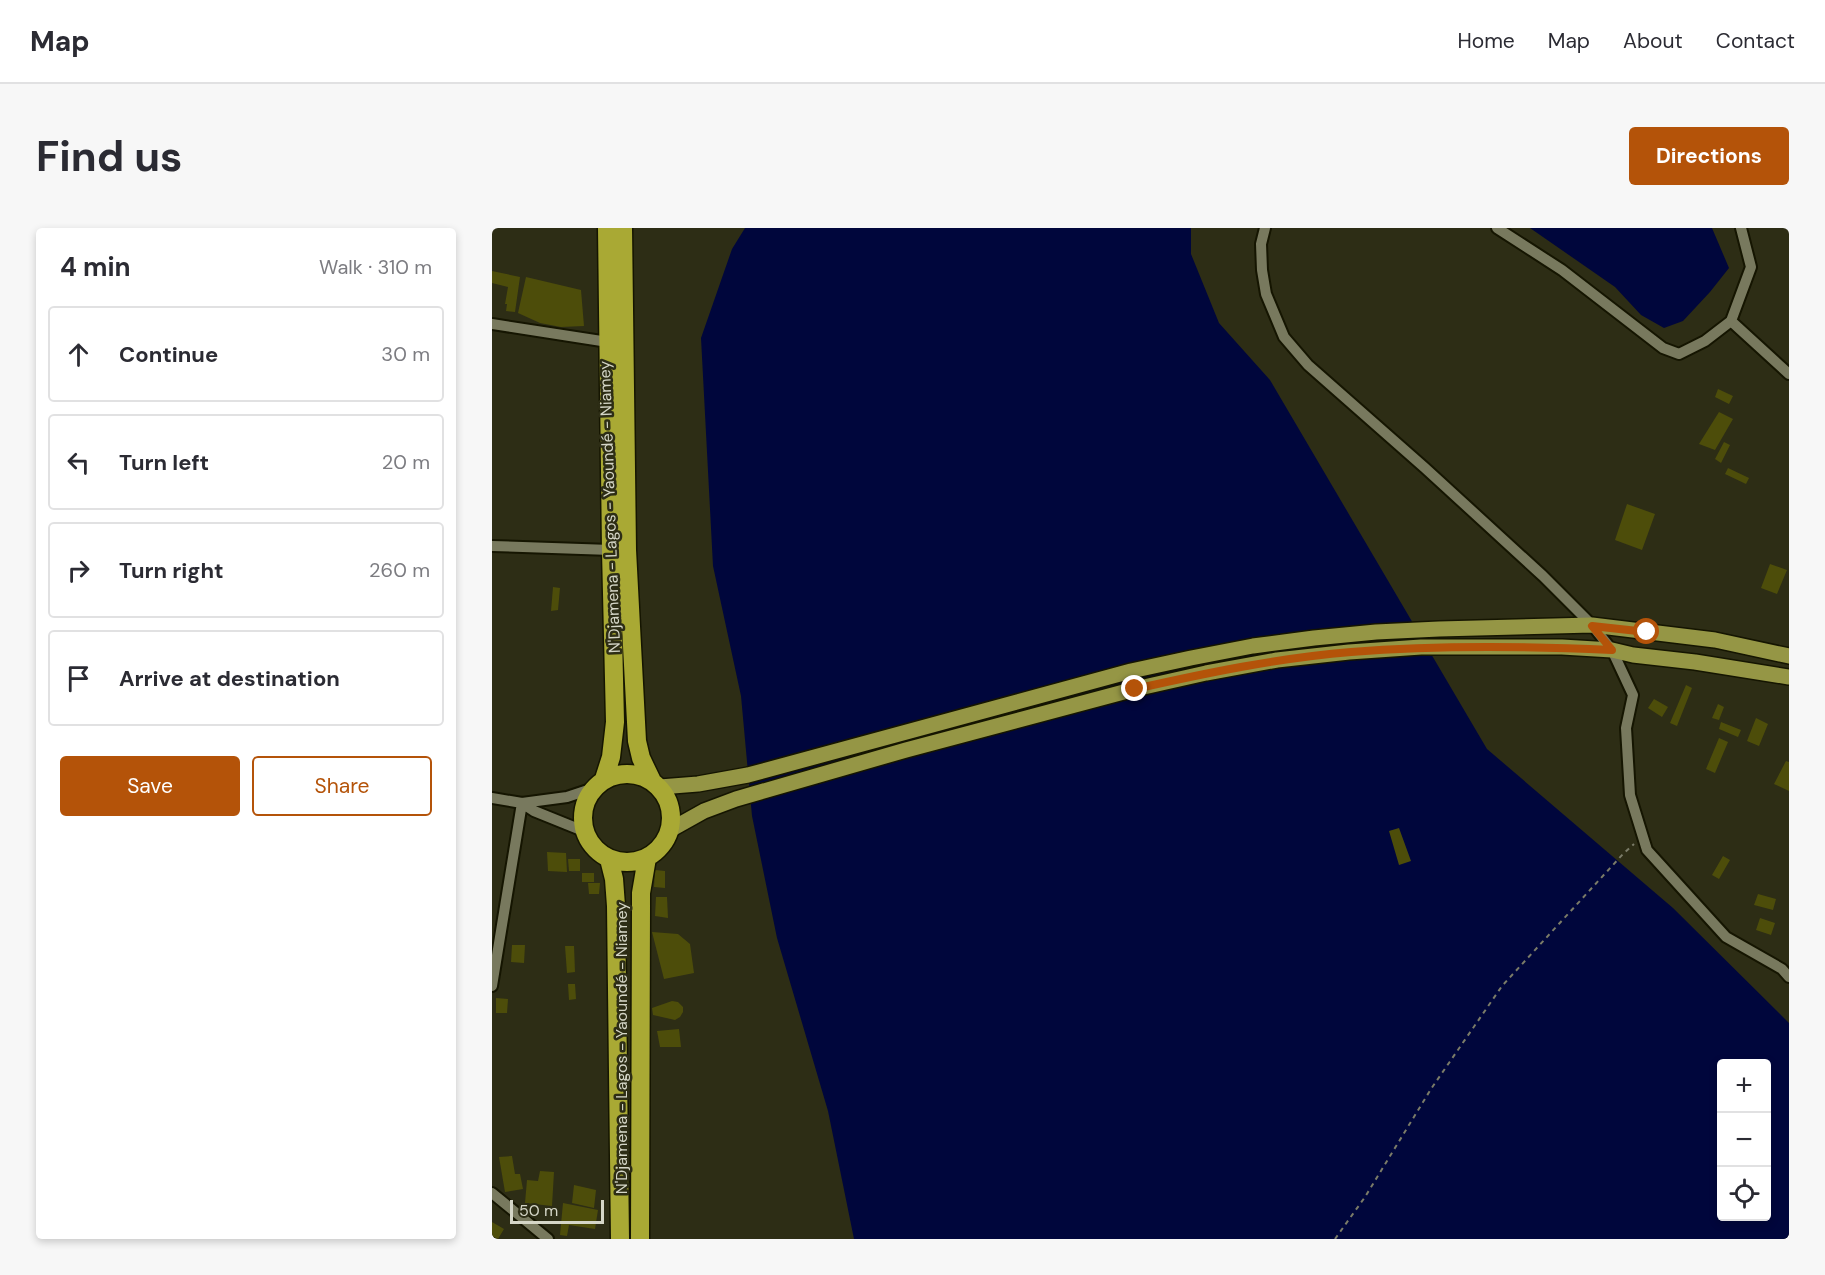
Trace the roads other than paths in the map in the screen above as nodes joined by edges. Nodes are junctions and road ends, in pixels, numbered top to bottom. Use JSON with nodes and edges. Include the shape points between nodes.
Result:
{"nodes":[{"id":1,"x":606,"y":228,"type":"edge"},
{"id":2,"x":623,"y":228,"type":"edge"},
{"id":3,"x":1265,"y":228,"type":"edge"},
{"id":4,"x":1497,"y":228,"type":"edge"},
{"id":5,"x":1741,"y":228,"type":"edge"},
{"id":6,"x":1731,"y":321,"type":"junction"},
{"id":7,"x":492,"y":324,"type":"edge"},
{"id":8,"x":608,"y":342,"type":"junction"},
{"id":9,"x":1789,"y":374,"type":"edge"},
{"id":10,"x":492,"y":546,"type":"edge"},
{"id":11,"x":610,"y":550,"type":"junction"},
{"id":12,"x":1592,"y":626,"type":"junction"},
{"id":13,"x":1612,"y":650,"type":"junction"},
{"id":14,"x":1789,"y":656,"type":"edge"},
{"id":15,"x":1789,"y":677,"type":"edge"},
{"id":16,"x":599,"y":783,"type":"junction"},
{"id":17,"x":656,"y":784,"type":"junction"},
{"id":18,"x":492,"y":798,"type":"edge"},
{"id":19,"x":522,"y":803,"type":"junction"},
{"id":20,"x":670,"y":830,"type":"junction"},
{"id":21,"x":585,"y":832,"type":"junction"},
{"id":22,"x":647,"y":858,"type":"junction"},
{"id":23,"x":609,"y":859,"type":"junction"},
{"id":24,"x":1789,"y":977,"type":"edge"},
{"id":25,"x":492,"y":986,"type":"edge"},
{"id":26,"x":492,"y":1193,"type":"edge"},
{"id":27,"x":548,"y":1239,"type":"edge"},
{"id":28,"x":620,"y":1239,"type":"edge"},
{"id":29,"x":640,"y":1239,"type":"edge"}],
"edges":[{"from":1,"to":8,"type":"highway","name":"N'Djamena - Lagos - Yaoundé - Niamey"},
{"from":2,"to":17,"type":"highway","name":"N'Djamena - Lagos - Yaoundé - Niamey","via":[[627,550],[637,741],[645,769]]},
{"from":3,"to":12,"type":"street","via":[[1261,244],[1266,294],[1284,337],[1308,366],[1543,576]]},
{"from":4,"to":6,"type":"street","via":[[1562,270],[1664,348],[1679,354]]},
{"from":5,"to":6,"type":"street","via":[[1752,267]]},
{"from":6,"to":9,"type":"street"},
{"from":7,"to":8,"type":"street"},
{"from":8,"to":11,"type":"highway","name":"N'Djamena - Lagos - Yaoundé - Niamey"},
{"from":10,"to":11,"type":"street"},
{"from":11,"to":16,"type":"highway","name":"N'Djamena - Lagos - Yaoundé - Niamey","via":[[615,722],[611,757]]},
{"from":12,"to":13,"type":"street"},
{"from":12,"to":14,"type":"main road","via":[[1715,640]]},
{"from":12,"to":17,"type":"main road","via":[[1376,632],[1252,646],[1131,671],[748,775],[698,784]]},
{"from":13,"to":15,"type":"main road"},
{"from":13,"to":20,"type":"main road","via":[[1421,647],[1277,660],[1206,673],[750,794],[704,811]]},
{"from":13,"to":24,"type":"street","via":[[1633,695],[1626,728],[1630,795],[1647,850],[1726,937],[1782,969]]},
{"from":16,"to":17,"type":"highway","via":[[636,774]]},
{"from":16,"to":19,"type":"street","via":[[567,797]]},
{"from":16,"to":21,"type":"highway","via":[[585,805]]},
{"from":17,"to":20,"type":"highway","via":[[669,803]]},
{"from":18,"to":19,"type":"street"},
{"from":19,"to":21,"type":"street"},
{"from":19,"to":25,"type":"street"},
{"from":20,"to":22,"type":"highway","via":[[662,846]]},
{"from":21,"to":23,"type":"highway","via":[[594,848]]},
{"from":22,"to":23,"type":"highway","via":[[628,863]]},
{"from":22,"to":29,"type":"highway","name":"N'Djamena - Lagos - Yaoundé - Niamey","via":[[641,893]]},
{"from":23,"to":28,"type":"highway","name":"N'Djamena - Lagos - Yaoundé - Niamey","via":[[616,906]]},
{"from":26,"to":27,"type":"street"}]}
